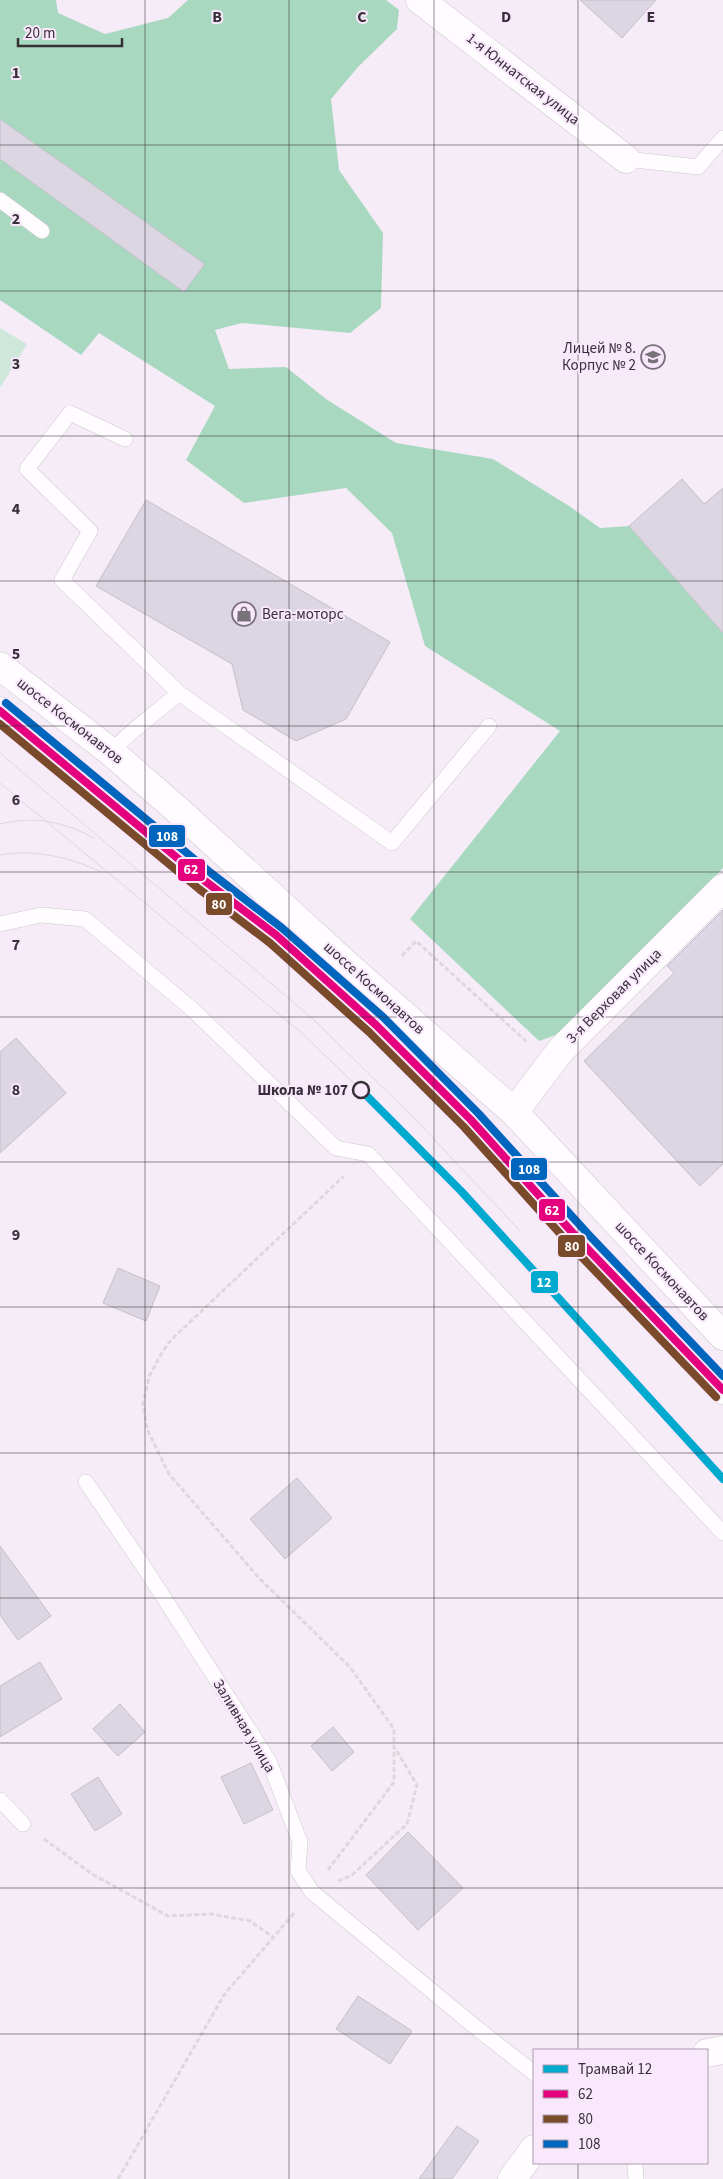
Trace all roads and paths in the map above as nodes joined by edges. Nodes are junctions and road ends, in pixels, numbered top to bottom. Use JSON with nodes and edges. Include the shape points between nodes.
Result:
{"nodes":[{"id":1,"x":420,"y":0,"type":"edge"},
{"id":2,"x":723,"y":138,"type":"edge"},
{"id":3,"x":626,"y":159,"type":"joint"},
{"id":4,"x":0,"y":200,"type":"edge"},
{"id":5,"x":42,"y":231,"type":"dead end"},
{"id":6,"x":125,"y":439,"type":"dead end"},
{"id":7,"x":0,"y":666,"type":"edge"},
{"id":8,"x":179,"y":693,"type":"junction"},
{"id":9,"x":0,"y":710,"type":"edge"},
{"id":10,"x":489,"y":726,"type":"dead end"},
{"id":11,"x":111,"y":752,"type":"junction"},
{"id":12,"x":723,"y":888,"type":"edge"},
{"id":13,"x":0,"y":924,"type":"edge"},
{"id":14,"x":402,"y":956,"type":"dead end"},
{"id":15,"x":529,"y":1044,"type":"dead end"},
{"id":16,"x":514,"y":1112,"type":"junction"},
{"id":17,"x":368,"y":1154,"type":"junction"},
{"id":18,"x":723,"y":1336,"type":"edge"},
{"id":19,"x":723,"y":1390,"type":"edge"},
{"id":20,"x":86,"y":1482,"type":"dead end"},
{"id":21,"x":723,"y":1533,"type":"edge"},
{"id":22,"x":394,"y":1747,"type":"junction"},
{"id":23,"x":0,"y":1800,"type":"edge"},
{"id":24,"x":23,"y":1824,"type":"joint"},
{"id":25,"x":312,"y":1892,"type":"junction"},
{"id":26,"x":273,"y":1938,"type":"junction"},
{"id":27,"x":723,"y":2050,"type":"edge"},
{"id":28,"x":708,"y":2053,"type":"edge"},
{"id":29,"x":533,"y":2072,"type":"edge"},
{"id":30,"x":533,"y":2150,"type":"edge"},
{"id":31,"x":635,"y":2164,"type":"edge"},
{"id":32,"x":118,"y":2179,"type":"edge"},
{"id":33,"x":512,"y":2179,"type":"edge"},
{"id":34,"x":636,"y":2179,"type":"edge"}],
"edges":[{"from":1,"to":3,"type":"main road","name":"1-я Юннатская улица"},
{"from":2,"to":3,"type":"lane","via":[[698,167]]},
{"from":4,"to":5,"type":"lane"},
{"from":6,"to":8,"type":"lane","via":[[70,413],[27,469],[90,531],[62,580]]},
{"from":7,"to":11,"type":"main road","name":"шоссе Космонавтов"},
{"from":8,"to":10,"type":"lane","via":[[392,843]]},
{"from":8,"to":11,"type":"lane","via":[[126,735]]},
{"from":9,"to":19,"type":"main road","name":"шоссе Космонавтов","via":[[198,876],[238,904],[379,1028],[471,1120]]},
{"from":11,"to":16,"type":"main road","name":"шоссе Космонавтов"},
{"from":12,"to":16,"type":"main road","name":"3-я Верховая улица","via":[[561,1050]]},
{"from":13,"to":17,"type":"lane","via":[[41,915],[85,919],[193,1010],[336,1148]]},
{"from":14,"to":15,"type":"path","via":[[416,941]]},
{"from":16,"to":18,"type":"main road","name":"шоссе Космонавтов"},
{"from":17,"to":21,"type":"lane"},
{"from":17,"to":22,"type":"path","via":[[171,1340],[149,1377],[142,1404],[147,1429],[169,1474],[259,1578],[350,1667],[394,1729]]},
{"from":20,"to":25,"type":"lane","name":"Заливная улица","via":[[270,1762],[300,1842],[298,1871]]},
{"from":22,"to":25,"type":"path","via":[[394,1782]]},
{"from":22,"to":25,"type":"path","via":[[417,1785],[407,1824],[352,1875]]},
{"from":23,"to":24,"type":"lane"},
{"from":24,"to":26,"type":"path","via":[[92,1874],[168,1916],[211,1914],[250,1921]]},
{"from":25,"to":26,"type":"path"},
{"from":25,"to":29,"type":"lane","name":"Заливная улица"},
{"from":26,"to":32,"type":"path","via":[[224,1995]]},
{"from":27,"to":28,"type":"main road"},
{"from":30,"to":33,"type":"main road"},
{"from":31,"to":34,"type":"lane"}]}
